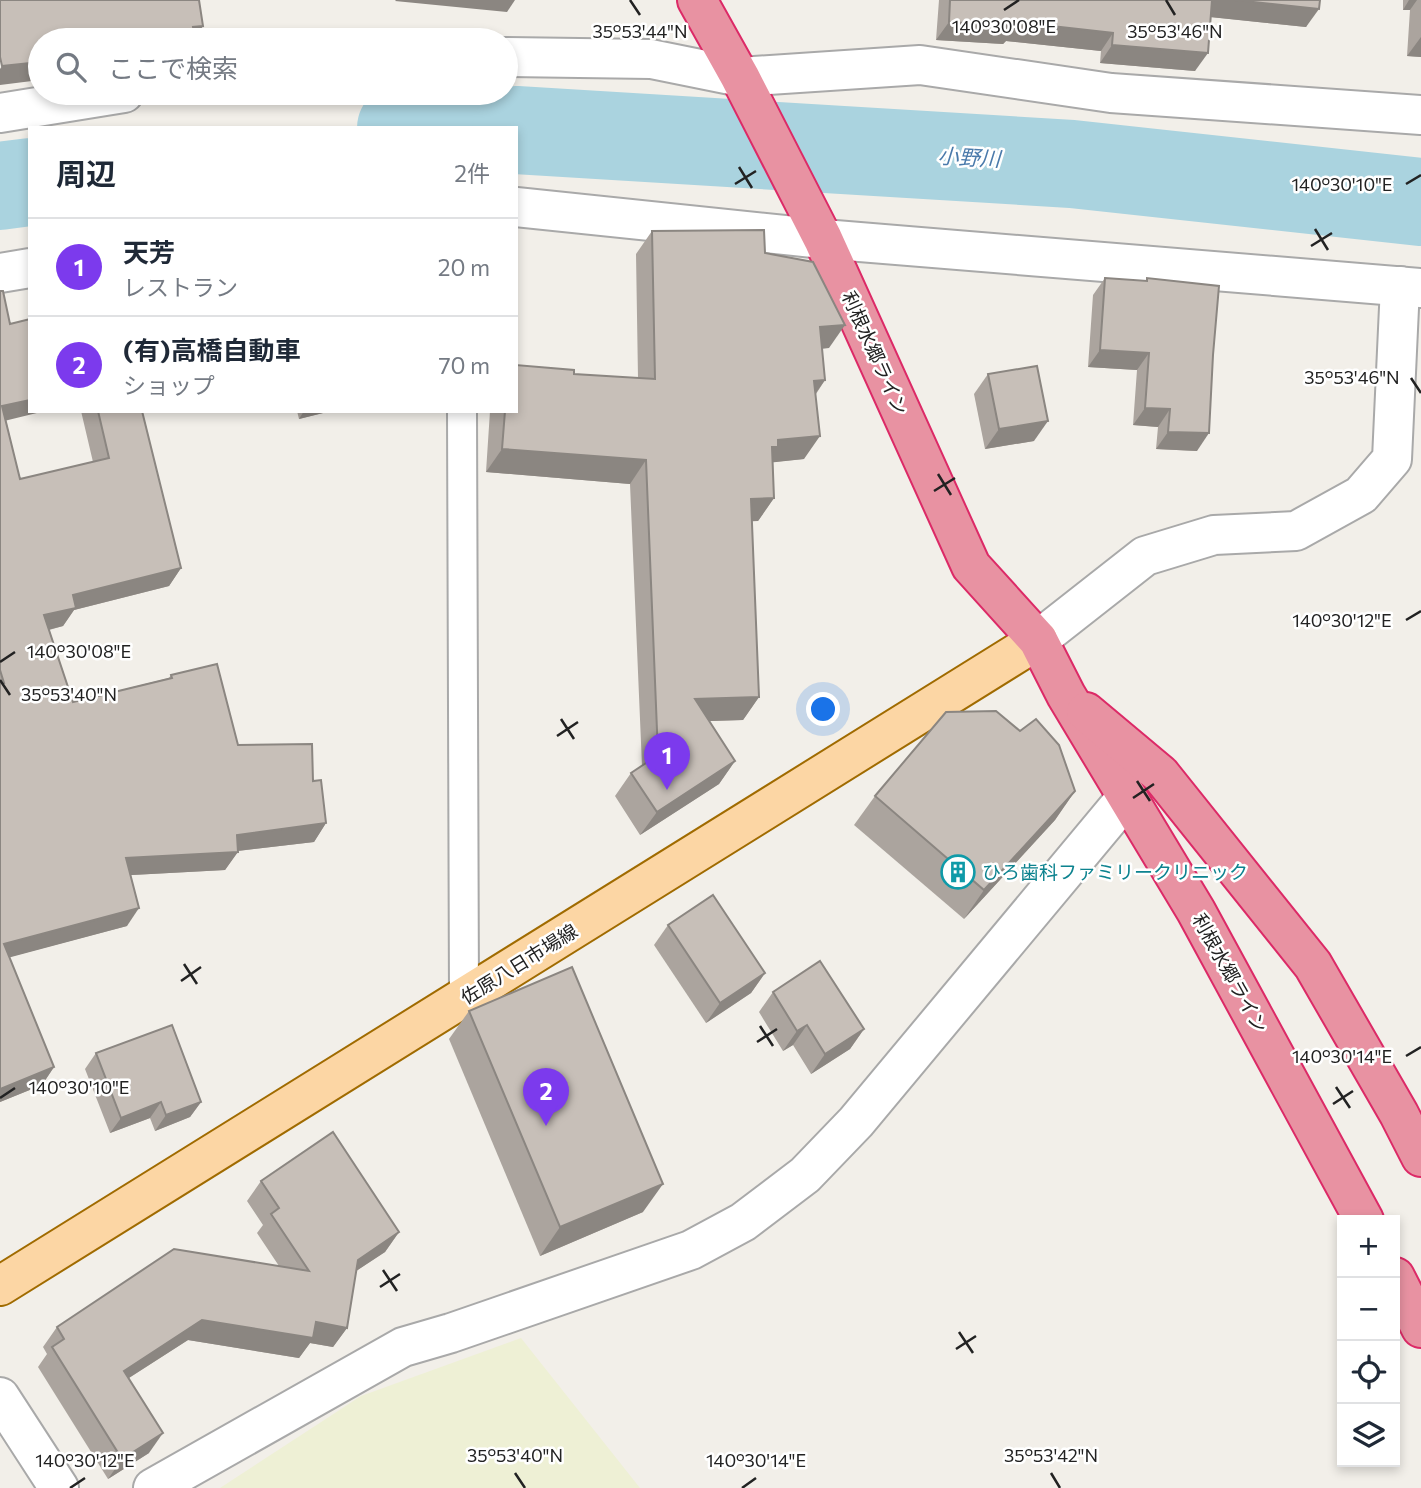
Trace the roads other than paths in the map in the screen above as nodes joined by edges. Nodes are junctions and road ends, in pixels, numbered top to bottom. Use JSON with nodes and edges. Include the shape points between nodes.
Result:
{"nodes":[{"id":1,"x":697,"y":0,"type":"edge"},
{"id":2,"x":518,"y":57,"type":"edge"},
{"id":3,"x":740,"y":77,"type":"junction"},
{"id":4,"x":50,"y":105,"type":"edge"},
{"id":5,"x":0,"y":113,"type":"edge"},
{"id":6,"x":1421,"y":115,"type":"edge"},
{"id":7,"x":518,"y":206,"type":"edge"},
{"id":8,"x":823,"y":239,"type":"junction"},
{"id":9,"x":28,"y":268,"type":"edge"},
{"id":10,"x":0,"y":274,"type":"edge"},
{"id":11,"x":1410,"y":287,"type":"edge"},
{"id":12,"x":462,"y":413,"type":"edge"},
{"id":13,"x":1038,"y":640,"type":"junction"},
{"id":14,"x":1066,"y":695,"type":"junction"},
{"id":15,"x":1126,"y":798,"type":"junction"},
{"id":16,"x":464,"y":998,"type":"junction"},
{"id":17,"x":1421,"y":1157,"type":"edge"},
{"id":18,"x":1361,"y":1215,"type":"edge"},
{"id":19,"x":1396,"y":1278,"type":"edge"},
{"id":20,"x":0,"y":1286,"type":"edge"},
{"id":21,"x":1421,"y":1328,"type":"edge"},
{"id":22,"x":0,"y":1397,"type":"edge"},
{"id":23,"x":59,"y":1488,"type":"edge"},
{"id":24,"x":153,"y":1488,"type":"edge"}],
"edges":[{"from":1,"to":3,"type":"highway","name":"利根水郷ライン"},
{"from":2,"to":3,"type":"street","via":[[651,59]]},
{"from":3,"to":6,"type":"street","via":[[920,65],[1111,93]]},
{"from":3,"to":8,"type":"highway","name":"利根水郷ライン"},
{"from":4,"to":5,"type":"street"},
{"from":7,"to":8,"type":"street"},
{"from":8,"to":11,"type":"street"},
{"from":8,"to":13,"type":"highway","name":"利根水郷ライン","via":[[971,566]]},
{"from":9,"to":10,"type":"street"},
{"from":11,"to":13,"type":"street","via":[[1392,459],[1361,495],[1296,531],[1214,535],[1144,556]]},
{"from":12,"to":16,"type":"lane"},
{"from":13,"to":14,"type":"highway","name":"利根水郷ライン"},
{"from":13,"to":16,"type":"main road","name":"佐原八日市場線"},
{"from":14,"to":15,"type":"highway","name":"利根水郷ライン"},
{"from":14,"to":17,"type":"highway","name":"利根水郷ライン","via":[[1160,774],[1313,965]]},
{"from":15,"to":18,"type":"highway","name":"利根水郷ライン","via":[[1196,911]]},
{"from":15,"to":24,"type":"street","via":[[856,1122],[805,1175],[743,1222],[691,1250],[403,1347]]},
{"from":16,"to":20,"type":"main road","name":"佐原八日市場線"},
{"from":19,"to":21,"type":"highway"},
{"from":22,"to":23,"type":"street"}]}
